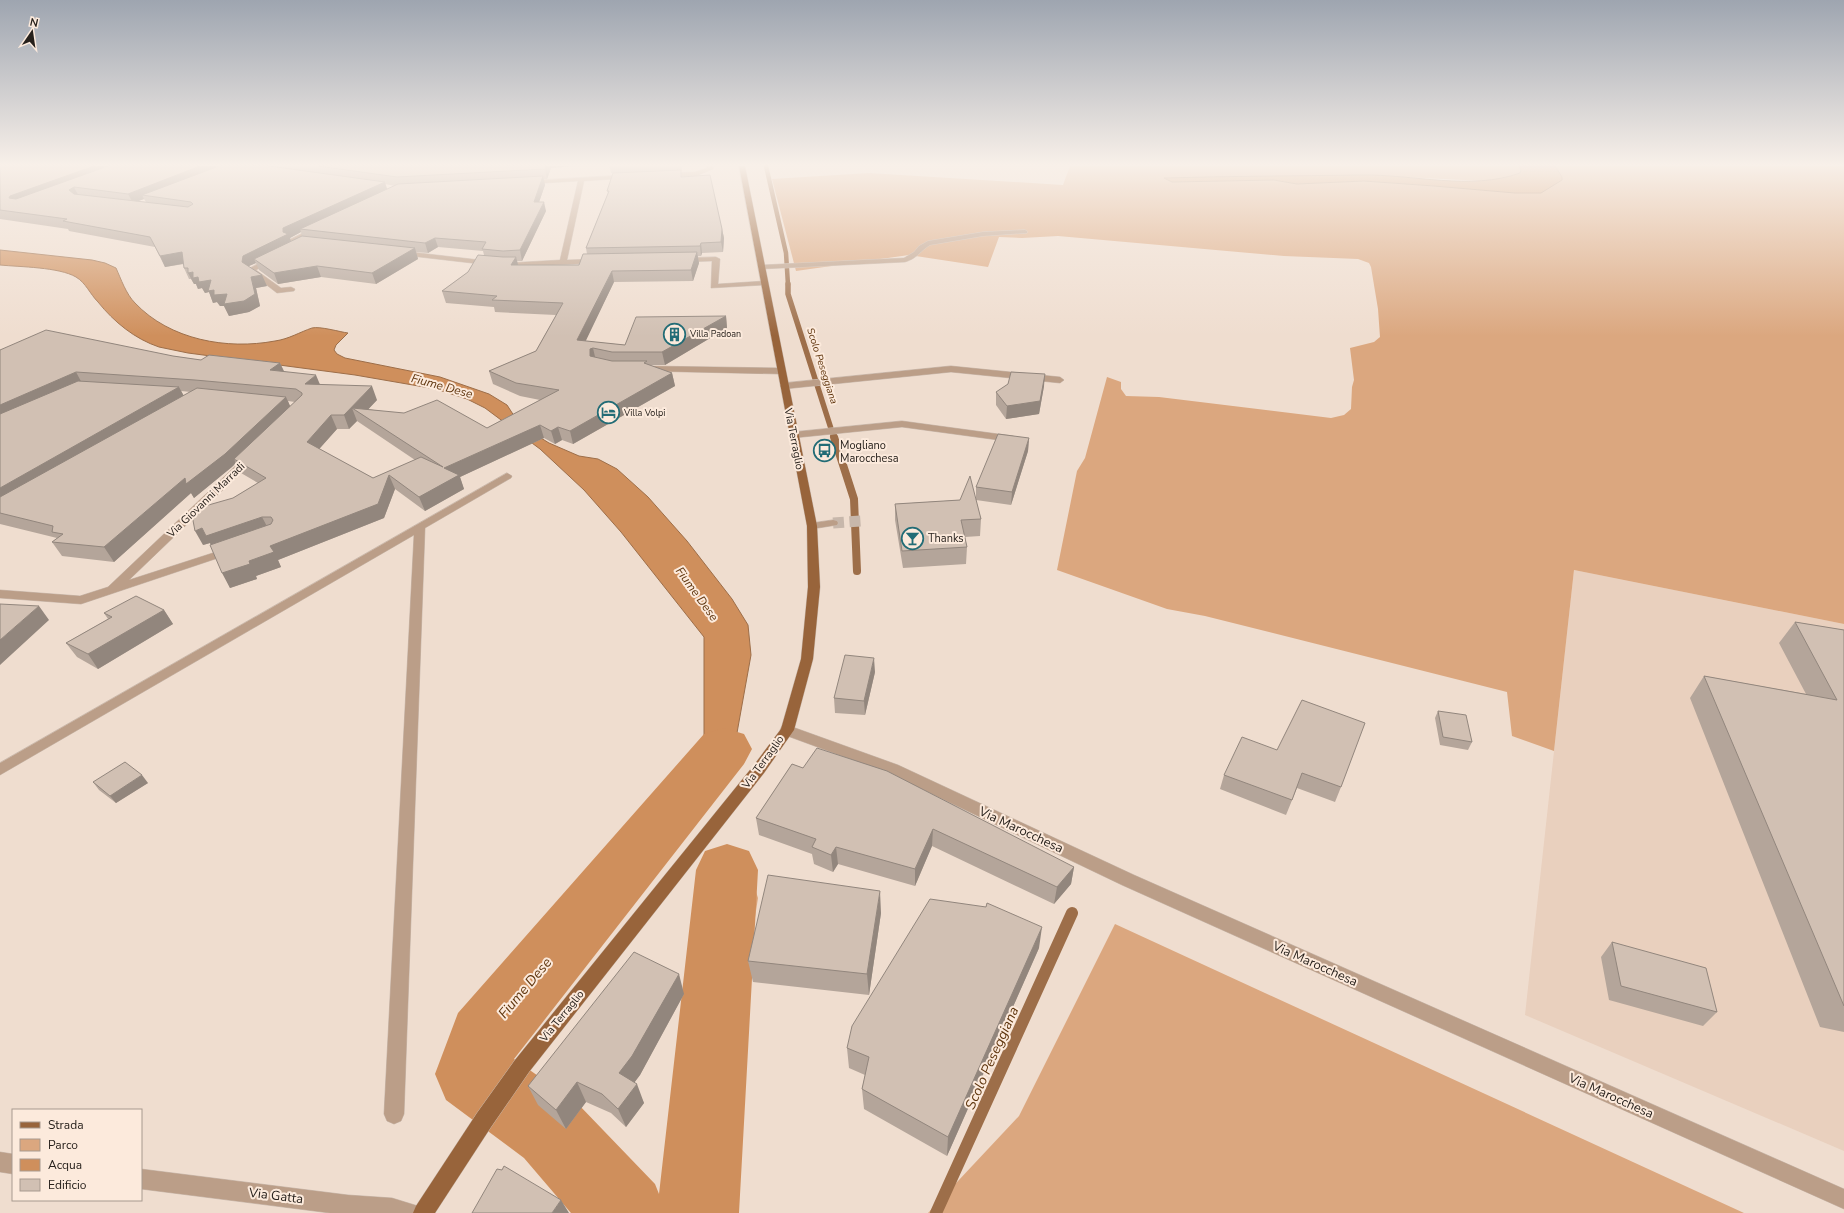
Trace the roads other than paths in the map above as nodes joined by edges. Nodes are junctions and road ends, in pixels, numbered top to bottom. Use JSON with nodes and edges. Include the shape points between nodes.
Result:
{"nodes":[{"id":1,"x":572,"y":223,"type":"edge"},
{"id":2,"x":753,"y":223,"type":"edge"},
{"id":3,"x":324,"y":225,"type":"edge"},
{"id":4,"x":1025,"y":232,"type":"dead end"},
{"id":5,"x":306,"y":242,"type":"edge"},
{"id":6,"x":390,"y":252,"type":"edge"},
{"id":7,"x":278,"y":256,"type":"edge"},
{"id":8,"x":678,"y":260,"type":"edge"},
{"id":9,"x":602,"y":261,"type":"edge"},
{"id":10,"x":563,"y":262,"type":"junction"},
{"id":11,"x":762,"y":267,"type":"junction"},
{"id":12,"x":764,"y":283,"type":"junction"},
{"id":13,"x":291,"y":289,"type":"dead end"},
{"id":14,"x":639,"y":369,"type":"edge"},
{"id":15,"x":781,"y":371,"type":"junction"},
{"id":16,"x":1060,"y":380,"type":"dead end"},
{"id":17,"x":784,"y":386,"type":"junction"},
{"id":18,"x":794,"y":435,"type":"junction"},
{"id":19,"x":1024,"y":441,"type":"edge"},
{"id":20,"x":257,"y":450,"type":"edge"},
{"id":21,"x":507,"y":476,"type":"dead end"},
{"id":22,"x":833,"y":524,"type":"tunnel mouth"},
{"id":23,"x":812,"y":526,"type":"junction"},
{"id":24,"x":420,"y":527,"type":"junction"},
{"id":25,"x":237,"y":548,"type":"edge"},
{"id":26,"x":111,"y":591,"type":"junction"},
{"id":27,"x":0,"y":594,"type":"edge"},
{"id":28,"x":787,"y":730,"type":"junction"},
{"id":29,"x":0,"y":770,"type":"edge"},
{"id":30,"x":394,"y":1114,"type":"dead end"},
{"id":31,"x":0,"y":1162,"type":"edge"},
{"id":32,"x":12,"y":1164,"type":"edge"},
{"id":33,"x":142,"y":1179,"type":"edge"},
{"id":34,"x":1844,"y":1199,"type":"edge"},
{"id":35,"x":411,"y":1213,"type":"edge"},
{"id":36,"x":423,"y":1213,"type":"edge"}],
"edges":[{"from":1,"to":10,"type":"street"},
{"from":2,"to":11,"type":"main road","name":"Via Terraglio"},
{"from":3,"to":5,"type":"street","via":[[290,241]]},
{"from":4,"to":11,"type":"street","via":[[983,234],[928,243],[921,247],[920,252],[905,260]]},
{"from":6,"to":10,"type":"street","via":[[506,265]]},
{"from":7,"to":13,"type":"street","via":[[251,270],[280,291]]},
{"from":8,"to":12,"type":"street","via":[[716,260],[714,286]]},
{"from":9,"to":10,"type":"street"},
{"from":11,"to":12,"type":"main road","name":"Via Terraglio"},
{"from":12,"to":15,"type":"main road","name":"Via Terraglio"},
{"from":14,"to":15,"type":"street"},
{"from":15,"to":17,"type":"main road","name":"Via Terraglio"},
{"from":16,"to":17,"type":"street","via":[[951,369]]},
{"from":17,"to":18,"type":"main road","name":"Via Terraglio"},
{"from":18,"to":19,"type":"street","via":[[902,424]]},
{"from":18,"to":23,"type":"main road","name":"Via Terraglio"},
{"from":20,"to":26,"type":"street","name":"Via Giovanni Marradi"},
{"from":21,"to":24,"type":"street"},
{"from":22,"to":23,"type":"street"},
{"from":23,"to":28,"type":"main road","name":"Via Terraglio","via":[[812,624],[807,659]]},
{"from":24,"to":29,"type":"street"},
{"from":24,"to":30,"type":"street"},
{"from":25,"to":26,"type":"street"},
{"from":26,"to":27,"type":"street","via":[[81,600]]},
{"from":28,"to":34,"type":"street","name":"Via Marocchesa","via":[[893,769],[1128,880]]},
{"from":28,"to":36,"type":"main road","name":"Via Terraglio","via":[[754,776],[522,1066]]},
{"from":31,"to":32,"type":"street"},
{"from":33,"to":35,"type":"street","name":"Via Gatta","via":[[348,1205],[392,1208]]}]}
